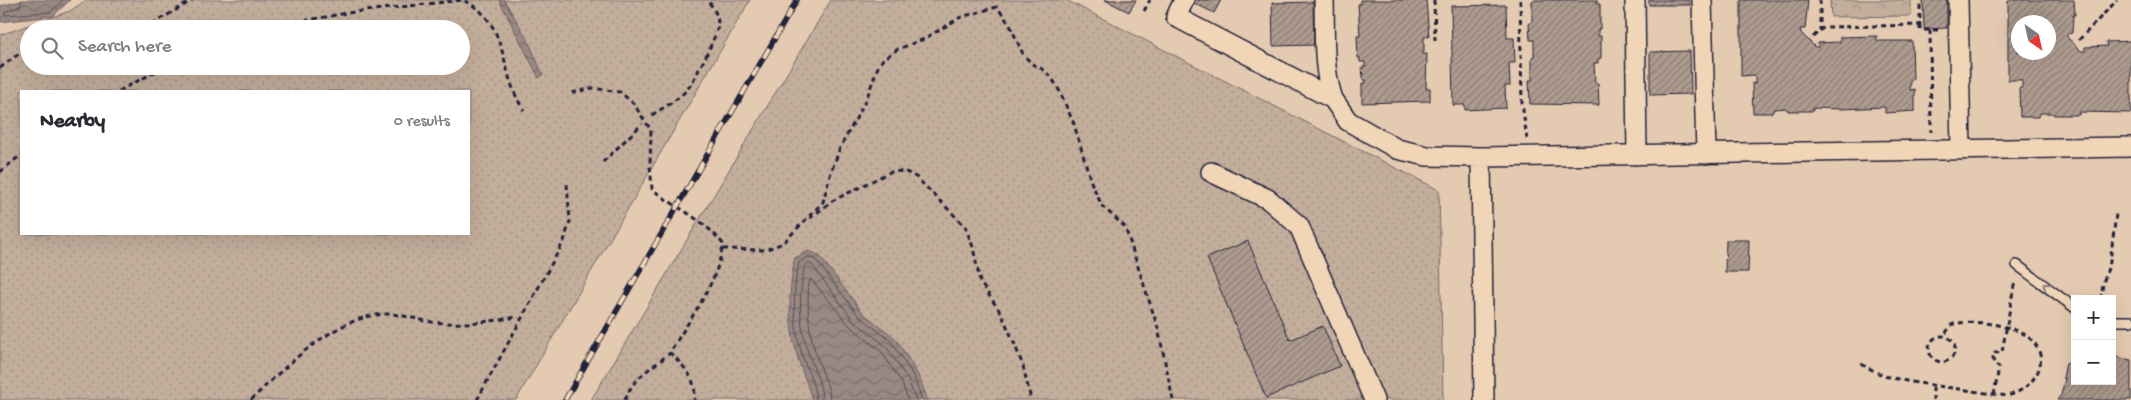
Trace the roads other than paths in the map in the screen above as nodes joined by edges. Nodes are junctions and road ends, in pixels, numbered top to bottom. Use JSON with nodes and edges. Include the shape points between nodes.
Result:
{"nodes":[{"id":1,"x":1184,"y":0,"type":"edge"},
{"id":2,"x":1324,"y":0,"type":"edge"},
{"id":3,"x":1635,"y":0,"type":"edge"},
{"id":4,"x":1702,"y":0,"type":"edge"},
{"id":5,"x":1958,"y":0,"type":"edge"},
{"id":6,"x":1333,"y":99,"type":"junction"},
{"id":7,"x":2131,"y":147,"type":"edge"},
{"id":8,"x":1961,"y":150,"type":"junction"},
{"id":9,"x":1706,"y":154,"type":"junction"},
{"id":10,"x":1637,"y":155,"type":"junction"},
{"id":11,"x":1482,"y":158,"type":"junction"},
{"id":12,"x":1211,"y":172,"type":"dead end"},
{"id":13,"x":2017,"y":264,"type":"road end"},
{"id":14,"x":2071,"y":305,"type":"edge"},
{"id":15,"x":2131,"y":321,"type":"edge"},
{"id":16,"x":2116,"y":322,"type":"edge"},
{"id":17,"x":1373,"y":400,"type":"edge"},
{"id":18,"x":1484,"y":400,"type":"edge"}],
"edges":[{"from":1,"to":6,"type":"street","via":[[1176,17]]},
{"from":2,"to":6,"type":"street","via":[[1326,68]]},
{"from":3,"to":10,"type":"street"},
{"from":4,"to":9,"type":"street"},
{"from":5,"to":8,"type":"street"},
{"from":6,"to":11,"type":"street","via":[[1348,121],[1397,149],[1426,156]]},
{"from":7,"to":8,"type":"street"},
{"from":8,"to":9,"type":"street"},
{"from":9,"to":10,"type":"street"},
{"from":10,"to":11,"type":"street"},
{"from":11,"to":18,"type":"street"},
{"from":12,"to":17,"type":"street","via":[[1268,199],[1299,226]]},
{"from":14,"to":13,"type":"lane","one_way":true},
{"from":15,"to":16,"type":"lane"}]}
